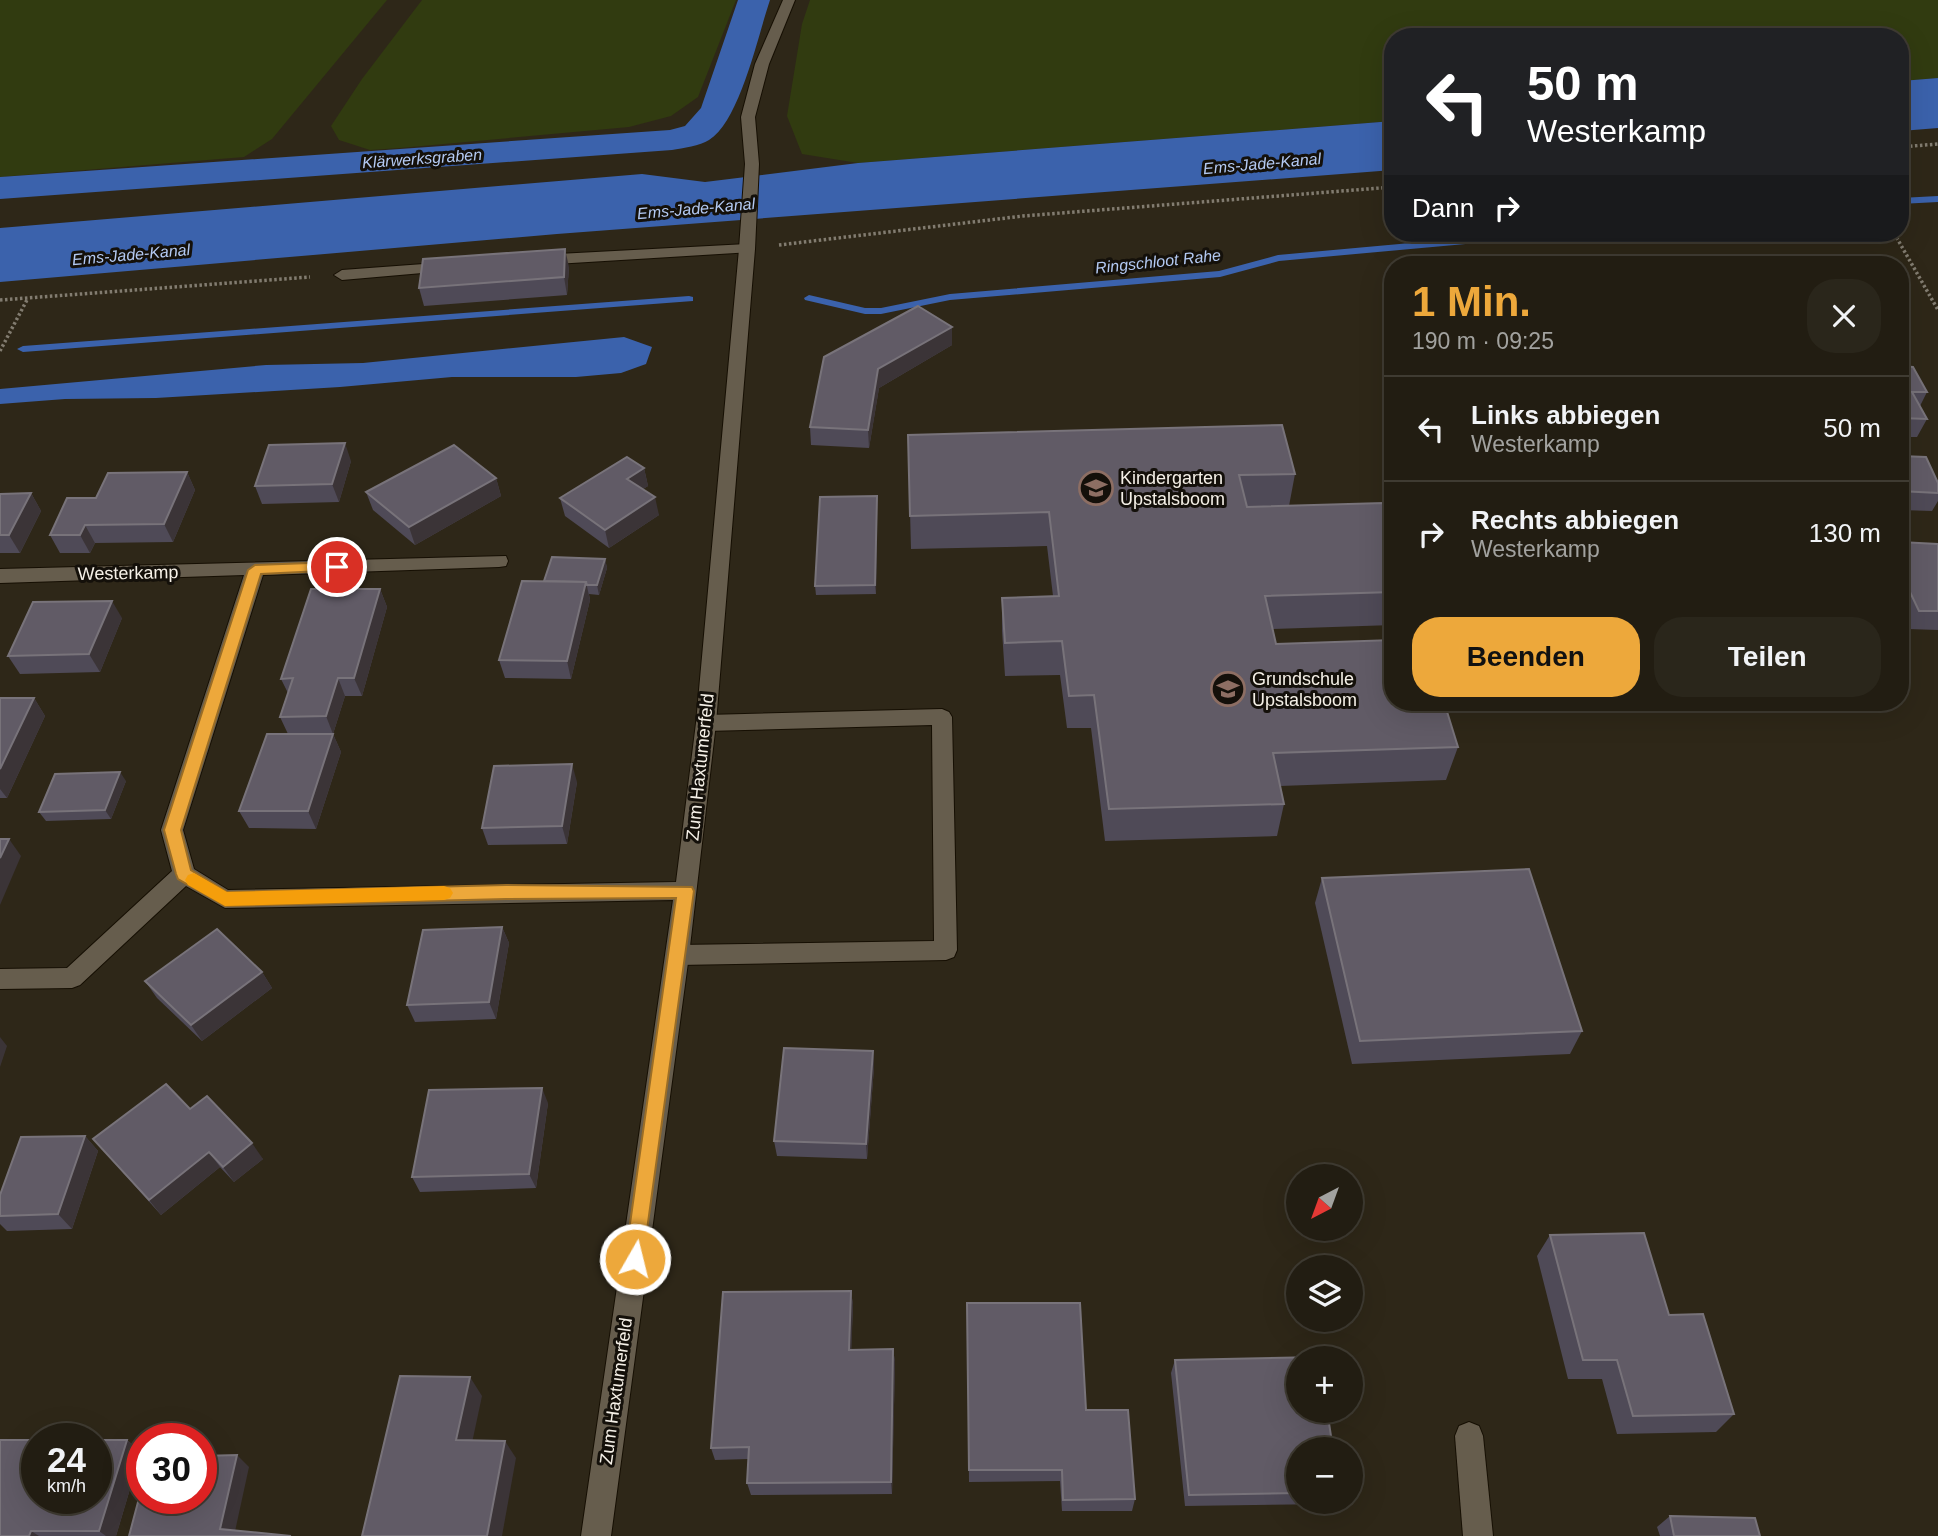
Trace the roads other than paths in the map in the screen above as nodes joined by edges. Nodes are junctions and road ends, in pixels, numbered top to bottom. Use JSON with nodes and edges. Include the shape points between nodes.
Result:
{"nodes":[{"id":1,"x":789,"y":0,"type":"edge"},
{"id":2,"x":747,"y":249,"type":"junction"},
{"id":3,"x":529,"y":261,"type":"edge"},
{"id":4,"x":462,"y":266,"type":"edge"},
{"id":5,"x":342,"y":275,"type":"road end"},
{"id":6,"x":499,"y":561,"type":"dead end"},
{"id":7,"x":255,"y":570,"type":"junction"},
{"id":8,"x":0,"y":576,"type":"edge"},
{"id":9,"x":706,"y":723,"type":"junction"},
{"id":10,"x":184,"y":874,"type":"junction"},
{"id":11,"x":686,"y":891,"type":"junction"},
{"id":12,"x":678,"y":955,"type":"junction"},
{"id":13,"x":0,"y":979,"type":"edge"},
{"id":14,"x":1469,"y":1436,"type":"dead end"},
{"id":15,"x":596,"y":1536,"type":"edge"},
{"id":16,"x":1478,"y":1536,"type":"edge"}],
"edges":[{"from":1,"to":2,"type":"street","name":"Zum Haxtumerfeld","via":[[762,64],[748,117],[752,164]]},
{"from":2,"to":3,"type":"street"},
{"from":2,"to":9,"type":"street","name":"Zum Haxtumerfeld"},
{"from":4,"to":5,"type":"street"},
{"from":6,"to":7,"type":"street","name":"Westerkamp"},
{"from":7,"to":8,"type":"street","name":"Westerkamp"},
{"from":7,"to":10,"type":"street","via":[[172,830]]},
{"from":9,"to":11,"type":"street","name":"Zum Haxtumerfeld"},
{"from":9,"to":12,"type":"street","via":[[942,717],[946,950]]},
{"from":10,"to":11,"type":"street","via":[[225,899]]},
{"from":10,"to":13,"type":"street","via":[[72,978]]},
{"from":11,"to":12,"type":"street","name":"Zum Haxtumerfeld"},
{"from":12,"to":15,"type":"street","name":"Zum Haxtumerfeld"},
{"from":14,"to":16,"type":"street"}]}
